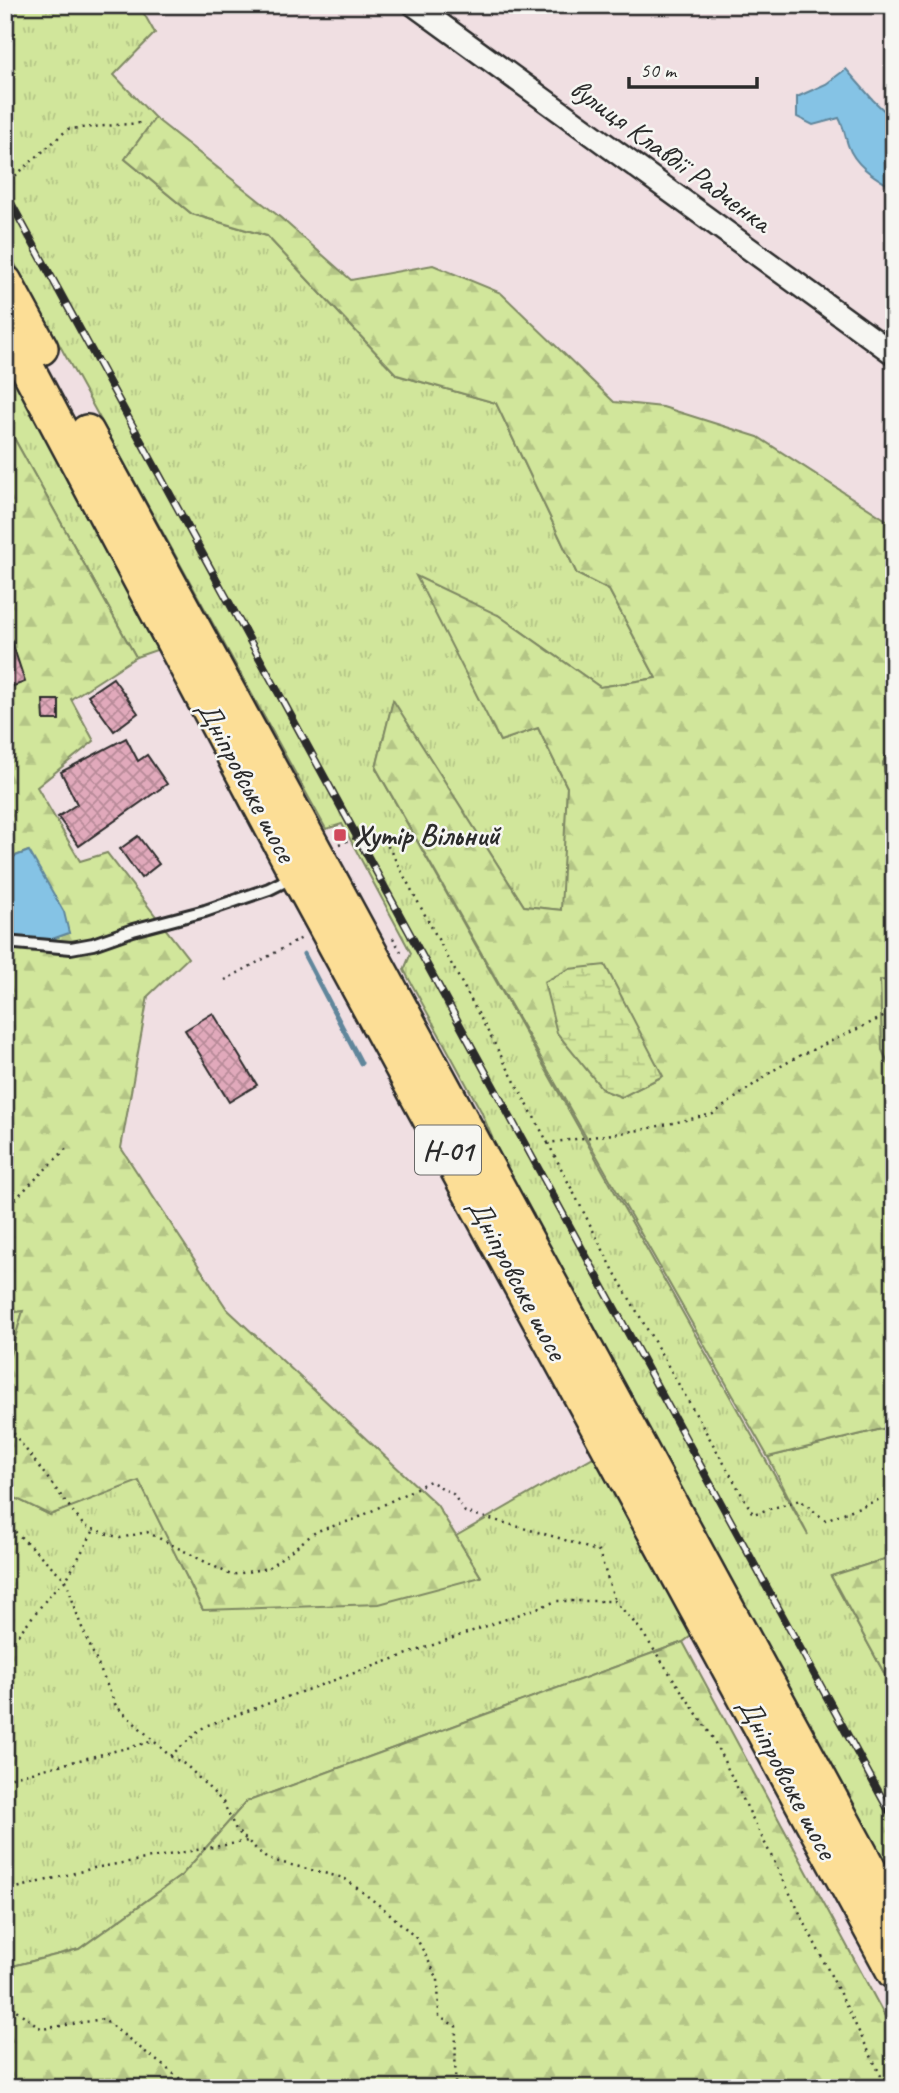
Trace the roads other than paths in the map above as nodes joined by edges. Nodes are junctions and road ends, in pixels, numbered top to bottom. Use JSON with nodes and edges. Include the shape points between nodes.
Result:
{"nodes":[{"id":1,"x":414,"y":5,"type":"edge"},
{"id":2,"x":5,"y":282,"type":"edge"},
{"id":3,"x":5,"y":326,"type":"edge"},
{"id":4,"x":894,"y":354,"type":"edge"},
{"id":5,"x":306,"y":862,"type":"junction"},
{"id":6,"x":5,"y":942,"type":"edge"},
{"id":7,"x":894,"y":1915,"type":"edge"},
{"id":8,"x":894,"y":1972,"type":"edge"}],
"edges":[{"from":1,"to":4,"type":"street","name":"вулиця Клавдії Радченка"},
{"from":2,"to":5,"type":"main road","name":"Дніпровське шосе","number":"Н-01"},
{"from":3,"to":5,"type":"main road","name":"Дніпровське шосе","number":"Н-01"},
{"from":5,"to":6,"type":"lane","via":[[269,889],[93,944],[71,948]]},
{"from":5,"to":7,"type":"main road","name":"Дніпровське шосе","number":"Н-01"},
{"from":5,"to":8,"type":"main road","name":"Дніпровське шосе","number":"Н-01"}]}
